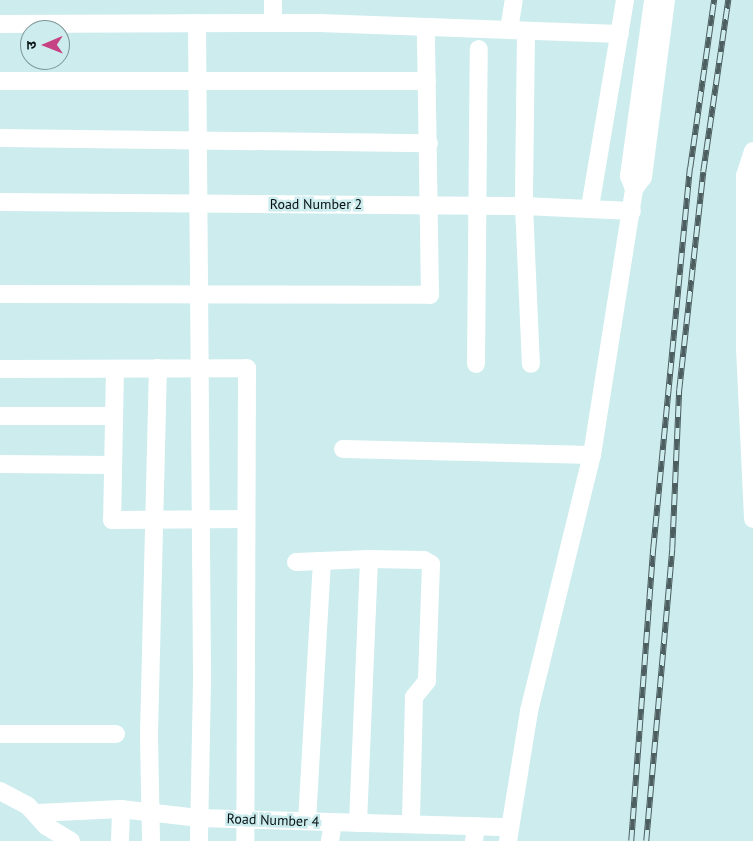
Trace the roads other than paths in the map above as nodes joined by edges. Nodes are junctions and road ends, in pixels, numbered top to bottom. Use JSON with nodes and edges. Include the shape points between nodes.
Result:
{"nodes":[{"id":1,"x":273,"y":0,"type":"edge"},
{"id":2,"x":514,"y":0,"type":"edge"},
{"id":3,"x":625,"y":0,"type":"edge"},
{"id":4,"x":653,"y":0,"type":"edge"},
{"id":5,"x":666,"y":0,"type":"edge"},
{"id":6,"x":197,"y":23,"type":"junction"},
{"id":7,"x":273,"y":23,"type":"junction"},
{"id":8,"x":0,"y":24,"type":"edge"},
{"id":9,"x":426,"y":27,"type":"junction"},
{"id":10,"x":517,"y":30,"type":"junction"},
{"id":11,"x":620,"y":34,"type":"junction"},
{"id":12,"x":479,"y":49,"type":"dead end"},
{"id":13,"x":0,"y":81,"type":"edge"},
{"id":14,"x":197,"y":81,"type":"junction"},
{"id":15,"x":427,"y":81,"type":"junction"},
{"id":16,"x":0,"y":138,"type":"edge"},
{"id":17,"x":197,"y":140,"type":"junction"},
{"id":18,"x":429,"y":143,"type":"junction"},
{"id":19,"x":753,"y":151,"type":"edge"},
{"id":20,"x":634,"y":190,"type":"junction"},
{"id":21,"x":0,"y":202,"type":"edge"},
{"id":22,"x":198,"y":204,"type":"junction"},
{"id":23,"x":431,"y":205,"type":"junction"},
{"id":24,"x":477,"y":205,"type":"junction"},
{"id":25,"x":524,"y":206,"type":"junction"},
{"id":26,"x":590,"y":207,"type":"junction"},
{"id":27,"x":632,"y":211,"type":"junction"},
{"id":28,"x":0,"y":294,"type":"edge"},
{"id":29,"x":198,"y":296,"type":"junction"},
{"id":30,"x":476,"y":364,"type":"dead end"},
{"id":31,"x":531,"y":364,"type":"dead end"},
{"id":32,"x":158,"y":368,"type":"junction"},
{"id":33,"x":198,"y":368,"type":"junction"},
{"id":34,"x":0,"y":369,"type":"edge"},
{"id":35,"x":115,"y":369,"type":"junction"},
{"id":36,"x":0,"y":416,"type":"edge"},
{"id":37,"x":114,"y":416,"type":"junction"},
{"id":38,"x":343,"y":449,"type":"dead end"},
{"id":39,"x":592,"y":455,"type":"junction"},
{"id":40,"x":0,"y":464,"type":"edge"},
{"id":41,"x":113,"y":465,"type":"junction"},
{"id":42,"x":155,"y":519,"type":"junction"},
{"id":43,"x":198,"y":519,"type":"junction"},
{"id":44,"x":245,"y":519,"type":"junction"},
{"id":45,"x":753,"y":519,"type":"edge"},
{"id":46,"x":369,"y":559,"type":"junction"},
{"id":47,"x":322,"y":561,"type":"junction"},
{"id":48,"x":296,"y":562,"type":"dead end"},
{"id":49,"x":0,"y":734,"type":"edge"},
{"id":50,"x":116,"y":734,"type":"dead end"},
{"id":51,"x":0,"y":790,"type":"edge"},
{"id":52,"x":121,"y":809,"type":"junction"},
{"id":53,"x":151,"y":811,"type":"junction"},
{"id":54,"x":36,"y":813,"type":"junction"},
{"id":55,"x":199,"y":818,"type":"junction"},
{"id":56,"x":246,"y":820,"type":"junction"},
{"id":57,"x":307,"y":821,"type":"junction"},
{"id":58,"x":333,"y":822,"type":"junction"},
{"id":59,"x":358,"y":823,"type":"junction"},
{"id":60,"x":411,"y":824,"type":"junction"},
{"id":61,"x":475,"y":833,"type":"edge"},
{"id":62,"x":509,"y":834,"type":"edge"},
{"id":63,"x":71,"y":841,"type":"edge"},
{"id":64,"x":120,"y":841,"type":"edge"},
{"id":65,"x":151,"y":841,"type":"edge"},
{"id":66,"x":199,"y":841,"type":"edge"},
{"id":67,"x":245,"y":841,"type":"edge"},
{"id":68,"x":330,"y":841,"type":"edge"}],
"edges":[{"from":1,"to":7,"type":"street"},
{"from":2,"to":10,"type":"street"},
{"from":3,"to":11,"type":"street"},
{"from":4,"to":20,"type":"street","via":[[629,176]]},
{"from":5,"to":20,"type":"street","via":[[643,177]]},
{"from":6,"to":7,"type":"street"},
{"from":6,"to":8,"type":"street"},
{"from":6,"to":14,"type":"street"},
{"from":7,"to":9,"type":"street"},
{"from":9,"to":10,"type":"street"},
{"from":9,"to":15,"type":"street"},
{"from":10,"to":11,"type":"street"},
{"from":10,"to":25,"type":"street"},
{"from":11,"to":26,"type":"street"},
{"from":12,"to":24,"type":"street"},
{"from":13,"to":14,"type":"street"},
{"from":14,"to":15,"type":"street"},
{"from":14,"to":17,"type":"street"},
{"from":15,"to":18,"type":"street"},
{"from":16,"to":17,"type":"street"},
{"from":17,"to":18,"type":"street"},
{"from":17,"to":22,"type":"street"},
{"from":18,"to":23,"type":"street"},
{"from":19,"to":45,"type":"street","via":[[745,176],[747,441]]},
{"from":20,"to":27,"type":"street"},
{"from":21,"to":22,"type":"street","name":"Road Number 2"},
{"from":22,"to":23,"type":"street","name":"Road Number 2"},
{"from":22,"to":29,"type":"street"},
{"from":23,"to":24,"type":"street","name":"Road Number 2"},
{"from":23,"to":29,"type":"street","via":[[430,295]]},
{"from":24,"to":25,"type":"street","name":"Road Number 2"},
{"from":24,"to":30,"type":"street"},
{"from":25,"to":26,"type":"street","name":"Road Number 2"},
{"from":25,"to":31,"type":"street"},
{"from":26,"to":27,"type":"street","name":"Road Number 2"},
{"from":27,"to":39,"type":"street"},
{"from":28,"to":29,"type":"street"},
{"from":29,"to":33,"type":"street"},
{"from":32,"to":33,"type":"street"},
{"from":32,"to":35,"type":"street"},
{"from":32,"to":42,"type":"street"},
{"from":33,"to":43,"type":"street"},
{"from":33,"to":44,"type":"street","via":[[247,368]]},
{"from":34,"to":35,"type":"street"},
{"from":35,"to":37,"type":"street"},
{"from":36,"to":37,"type":"street"},
{"from":37,"to":41,"type":"street"},
{"from":38,"to":39,"type":"street"},
{"from":39,"to":62,"type":"street","via":[[529,711]]},
{"from":40,"to":41,"type":"street"},
{"from":41,"to":42,"type":"street","via":[[112,520]]},
{"from":42,"to":43,"type":"street"},
{"from":42,"to":53,"type":"street","via":[[149,734]]},
{"from":43,"to":44,"type":"street"},
{"from":43,"to":55,"type":"street","via":[[202,680]]},
{"from":44,"to":56,"type":"street"},
{"from":46,"to":47,"type":"street"},
{"from":46,"to":59,"type":"street"},
{"from":46,"to":60,"type":"street","via":[[424,560],[431,564],[432,569],[427,680],[414,697]]},
{"from":47,"to":48,"type":"street"},
{"from":47,"to":57,"type":"street"},
{"from":49,"to":50,"type":"street"},
{"from":51,"to":54,"type":"street"},
{"from":52,"to":53,"type":"street","name":"Road Number 4"},
{"from":52,"to":54,"type":"street","name":"Road Number 4"},
{"from":52,"to":64,"type":"street"},
{"from":53,"to":55,"type":"street","name":"Road Number 4"},
{"from":53,"to":65,"type":"street"},
{"from":54,"to":63,"type":"street","via":[[46,826]]},
{"from":55,"to":56,"type":"street","name":"Road Number 4"},
{"from":55,"to":66,"type":"street"},
{"from":56,"to":57,"type":"street","name":"Road Number 4"},
{"from":56,"to":67,"type":"street"},
{"from":57,"to":58,"type":"street","name":"Road Number 4"},
{"from":58,"to":59,"type":"street","name":"Road Number 4"},
{"from":58,"to":68,"type":"street"},
{"from":59,"to":60,"type":"street","name":"Road Number 4"},
{"from":60,"to":61,"type":"street","name":"Road Number 4"},
{"from":61,"to":62,"type":"street","name":"Road Number 4"}]}
